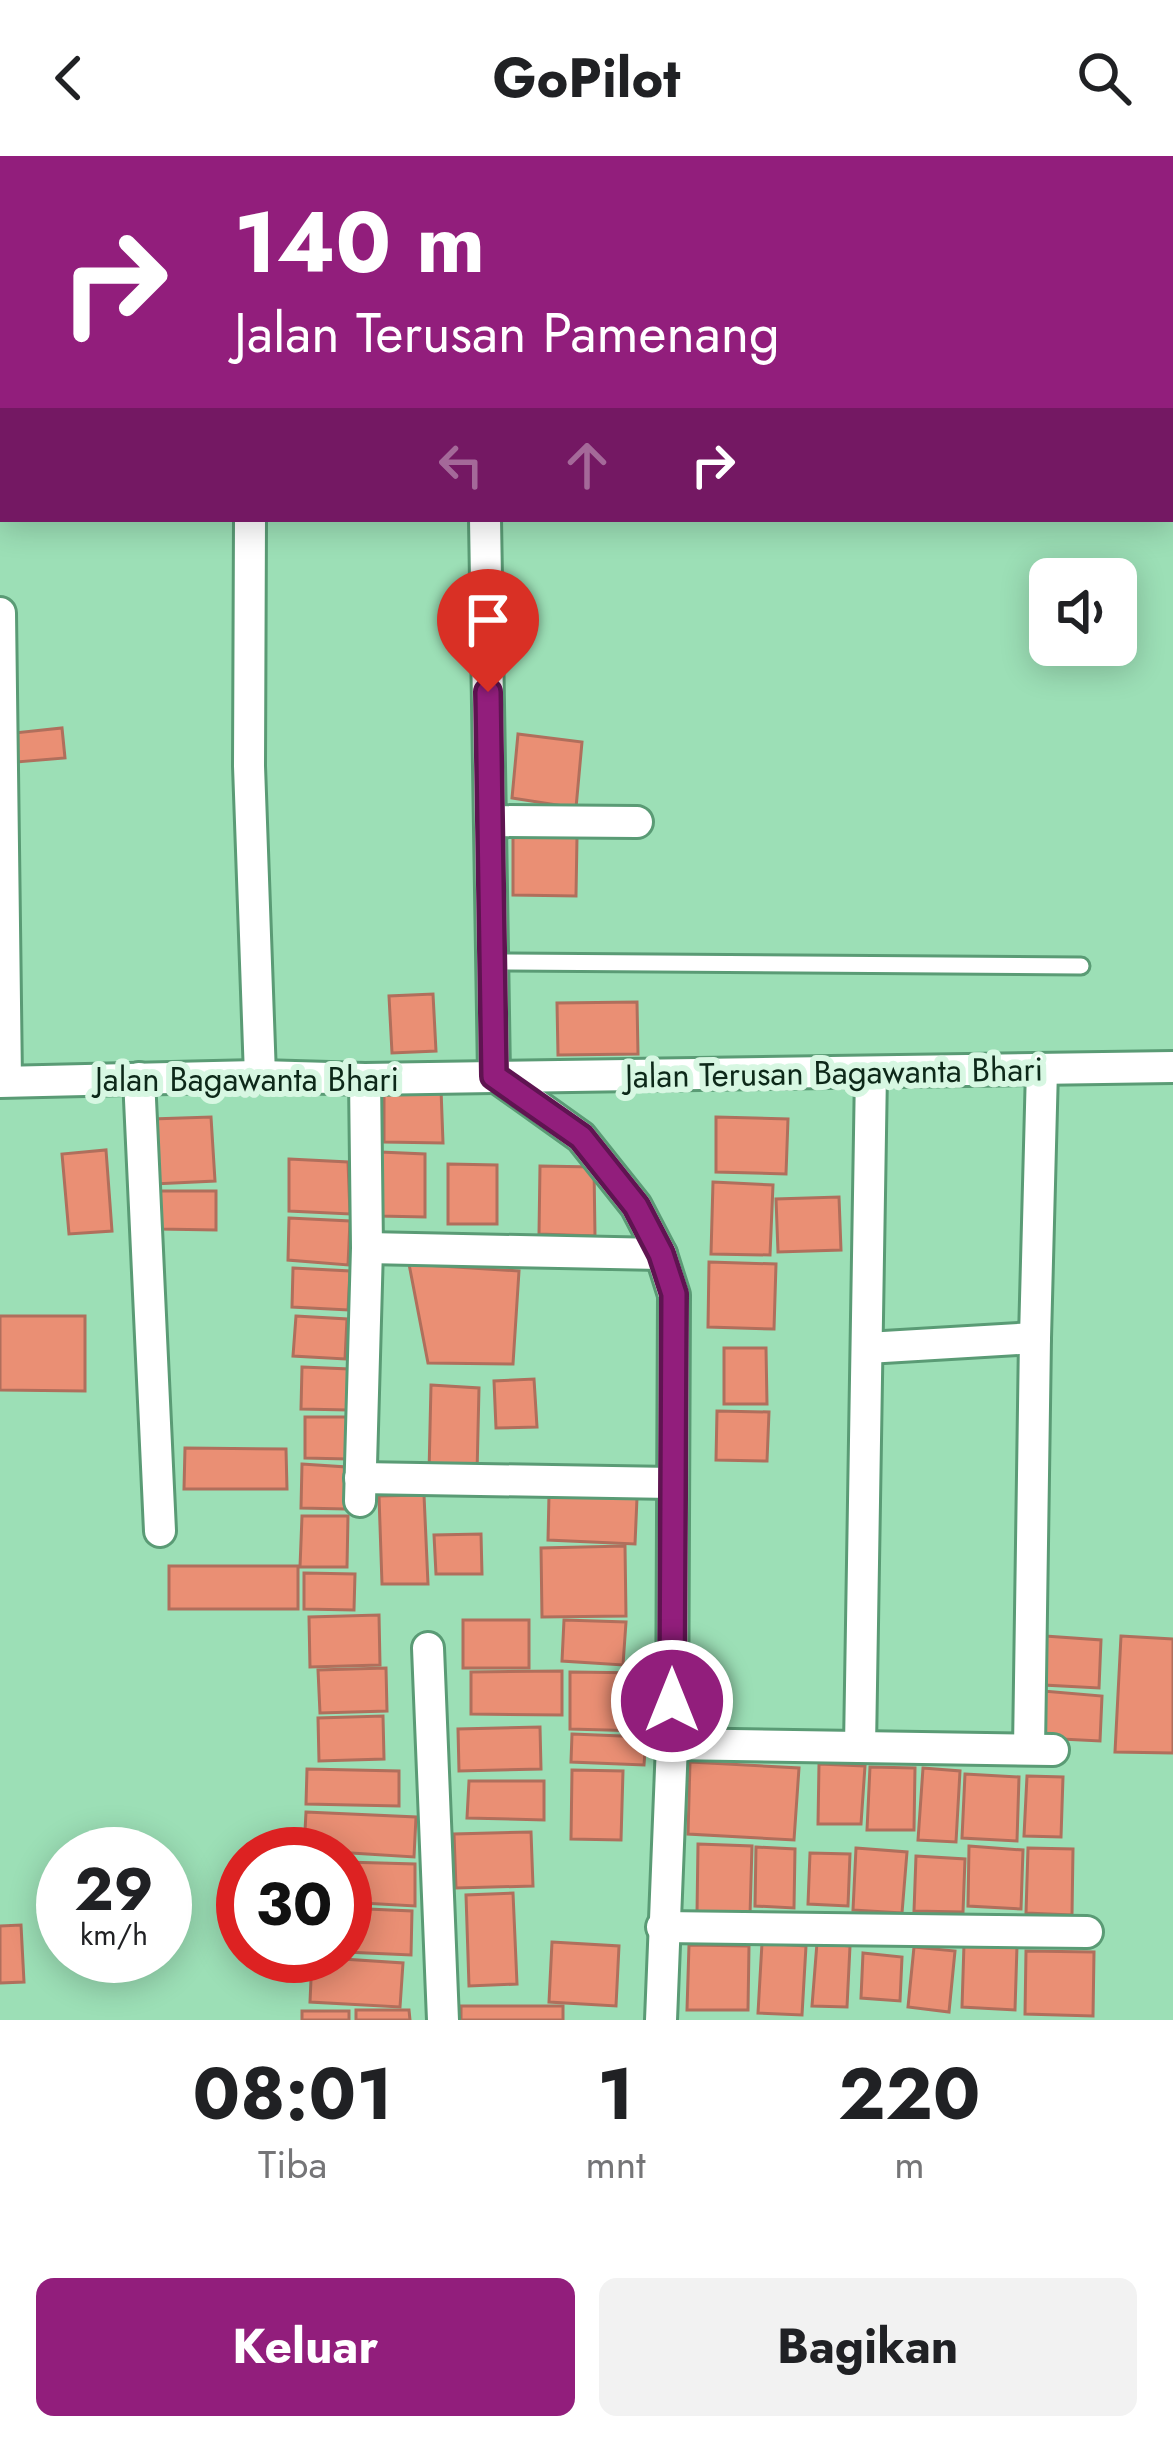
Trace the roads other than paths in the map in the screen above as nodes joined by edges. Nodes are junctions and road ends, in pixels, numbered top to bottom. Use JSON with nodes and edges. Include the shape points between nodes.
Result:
{"nodes":[{"id":1,"x":250,"y":522,"type":"edge"},
{"id":2,"x":484,"y":522,"type":"edge"},
{"id":3,"x":0,"y":613,"type":"edge"},
{"id":4,"x":490,"y":821,"type":"junction"},
{"id":5,"x":637,"y":822,"type":"dead end"},
{"id":6,"x":492,"y":962,"type":"junction"},
{"id":7,"x":1081,"y":966,"type":"dead end"},
{"id":8,"x":1173,"y":1066,"type":"edge"},
{"id":9,"x":1042,"y":1069,"type":"junction"},
{"id":10,"x":871,"y":1072,"type":"junction"},
{"id":11,"x":260,"y":1076,"type":"junction"},
{"id":12,"x":494,"y":1076,"type":"junction"},
{"id":13,"x":140,"y":1078,"type":"junction"},
{"id":14,"x":365,"y":1079,"type":"junction"},
{"id":15,"x":3,"y":1082,"type":"edge"},
{"id":16,"x":367,"y":1248,"type":"junction"},
{"id":17,"x":661,"y":1254,"type":"junction"},
{"id":18,"x":1035,"y":1338,"type":"junction"},
{"id":19,"x":867,"y":1348,"type":"junction"},
{"id":20,"x":672,"y":1483,"type":"junction"},
{"id":21,"x":160,"y":1531,"type":"dead end"},
{"id":22,"x":428,"y":1648,"type":"dead end"},
{"id":23,"x":672,"y":1744,"type":"junction"},
{"id":24,"x":860,"y":1747,"type":"junction"},
{"id":25,"x":662,"y":1927,"type":"junction"},
{"id":26,"x":1087,"y":1932,"type":"dead end"},
{"id":27,"x":443,"y":2020,"type":"edge"},
{"id":28,"x":661,"y":2020,"type":"edge"}],
"edges":[{"from":1,"to":11,"type":"street"},
{"from":2,"to":4,"type":"street"},
{"from":3,"to":15,"type":"street"},
{"from":4,"to":5,"type":"street"},
{"from":4,"to":6,"type":"street"},
{"from":6,"to":7,"type":"lane"},
{"from":6,"to":12,"type":"street"},
{"from":8,"to":9,"type":"street","name":"Jalan Terusan Bagawanta Bhari"},
{"from":9,"to":10,"type":"street","name":"Jalan Terusan Bagawanta Bhari"},
{"from":9,"to":18,"type":"street"},
{"from":10,"to":12,"type":"street","name":"Jalan Terusan Bagawanta Bhari"},
{"from":10,"to":19,"type":"street"},
{"from":11,"to":13,"type":"street","name":"Jalan Bagawanta Bhari"},
{"from":11,"to":14,"type":"street","name":"Jalan Bagawanta Bhari"},
{"from":12,"to":14,"type":"street","name":"Jalan Bagawanta Bhari"},
{"from":12,"to":17,"type":"street","via":[[581,1137],[636,1206]]},
{"from":13,"to":15,"type":"street","name":"Jalan Bagawanta Bhari"},
{"from":13,"to":21,"type":"street"},
{"from":14,"to":16,"type":"street"},
{"from":16,"to":17,"type":"street"},
{"from":16,"to":20,"type":"street","via":[[360,1490]]},
{"from":17,"to":20,"type":"street","via":[[674,1294]]},
{"from":18,"to":19,"type":"street"},
{"from":18,"to":24,"type":"street","via":[[1041,1749]]},
{"from":19,"to":24,"type":"street"},
{"from":20,"to":23,"type":"street"},
{"from":22,"to":27,"type":"street"},
{"from":23,"to":24,"type":"street"},
{"from":23,"to":25,"type":"street"},
{"from":25,"to":26,"type":"street"},
{"from":25,"to":28,"type":"street"}]}
